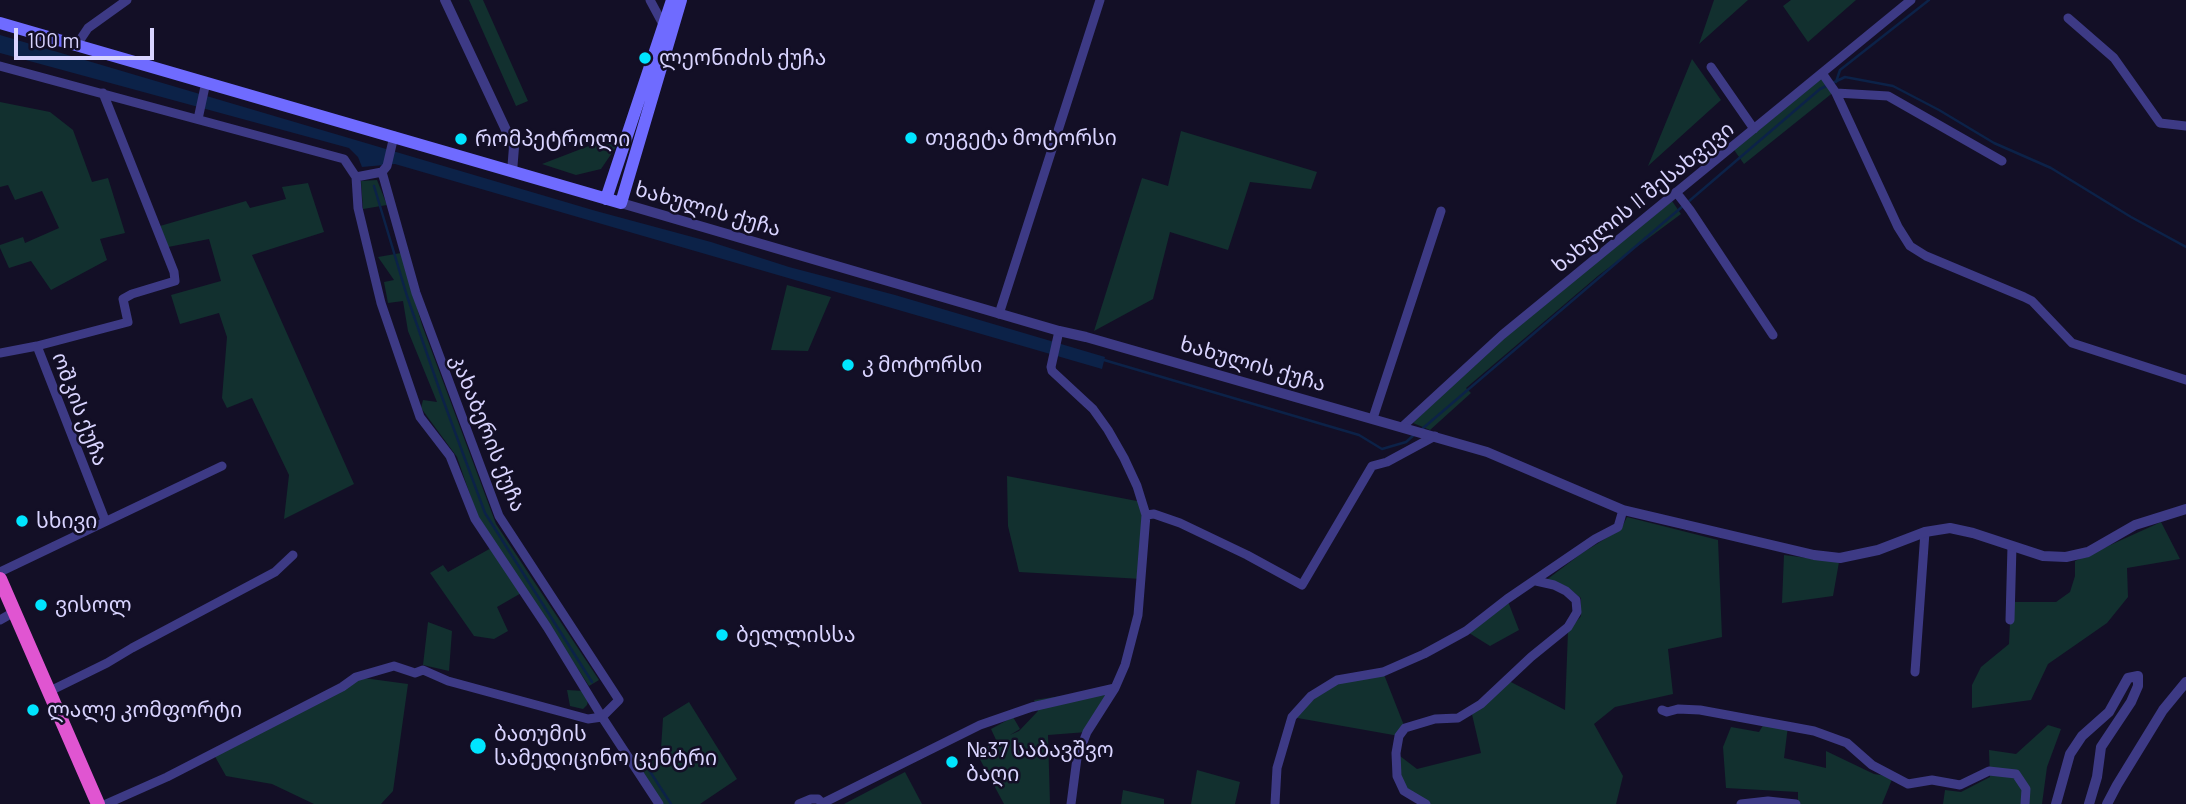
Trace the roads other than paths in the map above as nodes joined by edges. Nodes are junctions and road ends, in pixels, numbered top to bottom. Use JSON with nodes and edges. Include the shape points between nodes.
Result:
{"nodes":[{"id":1,"x":127,"y":0,"type":"edge"},
{"id":2,"x":445,"y":0,"type":"edge"},
{"id":3,"x":650,"y":0,"type":"edge"},
{"id":4,"x":671,"y":0,"type":"edge"},
{"id":5,"x":681,"y":0,"type":"edge"},
{"id":6,"x":1100,"y":0,"type":"edge"},
{"id":7,"x":1911,"y":0,"type":"edge"},
{"id":8,"x":2068,"y":18,"type":"dead end"},
{"id":9,"x":0,"y":23,"type":"edge"},
{"id":10,"x":664,"y":24,"type":"junction"},
{"id":11,"x":669,"y":38,"type":"junction"},
{"id":12,"x":76,"y":46,"type":"junction"},
{"id":13,"x":0,"y":66,"type":"edge"},
{"id":14,"x":1712,"y":67,"type":"dead end"},
{"id":15,"x":1822,"y":73,"type":"junction"},
{"id":16,"x":204,"y":88,"type":"junction"},
{"id":17,"x":1835,"y":92,"type":"junction"},
{"id":18,"x":103,"y":93,"type":"junction"},
{"id":19,"x":199,"y":114,"type":"junction"},
{"id":20,"x":2186,"y":126,"type":"edge"},
{"id":21,"x":1754,"y":129,"type":"junction"},
{"id":22,"x":393,"y":142,"type":"junction"},
{"id":23,"x":2002,"y":161,"type":"dead end"},
{"id":24,"x":385,"y":169,"type":"junction"},
{"id":25,"x":512,"y":172,"type":"junction"},
{"id":26,"x":356,"y":177,"type":"junction"},
{"id":27,"x":1676,"y":192,"type":"junction"},
{"id":28,"x":606,"y":199,"type":"junction"},
{"id":29,"x":621,"y":203,"type":"junction"},
{"id":30,"x":1440,"y":211,"type":"dead end"},
{"id":31,"x":999,"y":314,"type":"junction"},
{"id":32,"x":1059,"y":331,"type":"junction"},
{"id":33,"x":1773,"y":335,"type":"dead end"},
{"id":34,"x":37,"y":346,"type":"junction"},
{"id":35,"x":0,"y":353,"type":"edge"},
{"id":36,"x":2186,"y":380,"type":"edge"},
{"id":37,"x":1373,"y":418,"type":"junction"},
{"id":38,"x":1405,"y":427,"type":"junction"},
{"id":39,"x":1431,"y":435,"type":"junction"},
{"id":40,"x":222,"y":466,"type":"dead end"},
{"id":41,"x":2186,"y":509,"type":"edge"},
{"id":42,"x":1623,"y":510,"type":"junction"},
{"id":43,"x":1146,"y":515,"type":"junction"},
{"id":44,"x":105,"y":520,"type":"junction"},
{"id":45,"x":1926,"y":532,"type":"junction"},
{"id":46,"x":2012,"y":546,"type":"junction"},
{"id":47,"x":293,"y":555,"type":"dead end"},
{"id":48,"x":0,"y":572,"type":"edge"},
{"id":49,"x":0,"y":579,"type":"edge"},
{"id":50,"x":1536,"y":581,"type":"junction"},
{"id":51,"x":14,"y":612,"type":"junction"},
{"id":52,"x":0,"y":620,"type":"edge"},
{"id":53,"x":2010,"y":620,"type":"dead end"},
{"id":54,"x":1915,"y":672,"type":"dead end"},
{"id":55,"x":2186,"y":682,"type":"edge"},
{"id":56,"x":1115,"y":688,"type":"junction"},
{"id":57,"x":50,"y":691,"type":"junction"},
{"id":58,"x":1662,"y":710,"type":"dead end"},
{"id":59,"x":602,"y":717,"type":"junction"},
{"id":60,"x":98,"y":804,"type":"edge"},
{"id":61,"x":106,"y":804,"type":"edge"},
{"id":62,"x":659,"y":804,"type":"edge"},
{"id":63,"x":799,"y":804,"type":"edge"},
{"id":64,"x":823,"y":804,"type":"edge"},
{"id":65,"x":1071,"y":804,"type":"edge"},
{"id":66,"x":1275,"y":804,"type":"edge"},
{"id":67,"x":1426,"y":804,"type":"edge"},
{"id":68,"x":1741,"y":804,"type":"edge"},
{"id":69,"x":1796,"y":804,"type":"edge"},
{"id":70,"x":2025,"y":804,"type":"edge"},
{"id":71,"x":2056,"y":804,"type":"edge"},
{"id":72,"x":2089,"y":804,"type":"edge"},
{"id":73,"x":2107,"y":804,"type":"edge"}],
"edges":[{"from":1,"to":12,"type":"street","via":[[88,28]]},
{"from":2,"to":25,"type":"street","via":[[514,147]]},
{"from":3,"to":10,"type":"street"},
{"from":4,"to":10,"type":"main road"},
{"from":5,"to":11,"type":"main road"},
{"from":6,"to":31,"type":"street"},
{"from":7,"to":15,"type":"street","name":"ხახულის II შესახვევი"},
{"from":8,"to":20,"type":"street","via":[[2114,58],[2160,123]]},
{"from":9,"to":12,"type":"main road","name":"ხახულის ქუჩა"},
{"from":10,"to":11,"type":"street"},
{"from":10,"to":28,"type":"main road"},
{"from":11,"to":29,"type":"main road"},
{"from":12,"to":16,"type":"main road","name":"ხახულის ქუჩა"},
{"from":13,"to":18,"type":"street"},
{"from":14,"to":21,"type":"street"},
{"from":15,"to":17,"type":"street"},
{"from":15,"to":21,"type":"street","name":"ხახულის II შესახვევი"},
{"from":16,"to":19,"type":"street"},
{"from":16,"to":22,"type":"main road","name":"ხახულის ქუჩა"},
{"from":17,"to":23,"type":"street","via":[[1888,96]]},
{"from":17,"to":36,"type":"street","via":[[1910,246],[2032,301],[2071,343]]},
{"from":18,"to":19,"type":"street"},
{"from":18,"to":34,"type":"street","via":[[175,281],[123,299],[128,323]]},
{"from":19,"to":26,"type":"street","via":[[344,159]]},
{"from":21,"to":27,"type":"street","name":"ხახულის II შესახვევი"},
{"from":22,"to":24,"type":"street"},
{"from":22,"to":25,"type":"main road","name":"ხახულის ქუჩა"},
{"from":24,"to":26,"type":"street"},
{"from":24,"to":59,"type":"street","name":"კახაბერის ქუჩა","via":[[416,293],[499,516],[619,700]]},
{"from":25,"to":28,"type":"main road","name":"ხახულის ქუჩა"},
{"from":26,"to":59,"type":"street","name":"კახაბერის ქუჩა","via":[[358,208],[382,303],[420,417],[450,456],[475,519]]},
{"from":27,"to":33,"type":"street"},
{"from":27,"to":38,"type":"street","name":"ხახულის II შესახვევი","via":[[1502,335]]},
{"from":28,"to":29,"type":"main road","name":"ხახულის ქუჩა"},
{"from":29,"to":31,"type":"street","name":"ხახულის ქუჩა"},
{"from":30,"to":37,"type":"street"},
{"from":31,"to":32,"type":"street","name":"ხახულის ქუჩა"},
{"from":32,"to":37,"type":"street","name":"ხახულის ქუჩა"},
{"from":32,"to":43,"type":"street","via":[[1052,371],[1093,409],[1108,430]]},
{"from":34,"to":35,"type":"street","name":"ოშკის ქუჩა"},
{"from":34,"to":44,"type":"street","name":"ოშკის ქუჩა"},
{"from":37,"to":38,"type":"street","name":"ხახულის ქუჩა"},
{"from":38,"to":39,"type":"street","name":"ხახულის ქუჩა"},
{"from":39,"to":42,"type":"street","via":[[1487,452]]},
{"from":39,"to":43,"type":"street","via":[[1372,466],[1302,585],[1180,523]]},
{"from":40,"to":44,"type":"street"},
{"from":41,"to":46,"type":"street","via":[[2135,526],[2088,552],[2066,557],[2043,556]]},
{"from":42,"to":45,"type":"street","via":[[1840,558]]},
{"from":42,"to":50,"type":"street","via":[[1618,527]]},
{"from":43,"to":56,"type":"street","via":[[1138,615]]},
{"from":44,"to":48,"type":"street"},
{"from":45,"to":46,"type":"street","via":[[1950,528]]},
{"from":45,"to":54,"type":"street"},
{"from":46,"to":53,"type":"street"},
{"from":47,"to":57,"type":"street","via":[[275,572]]},
{"from":49,"to":51,"type":"highway"},
{"from":50,"to":66,"type":"street","via":[[1466,631],[1424,654],[1383,672],[1338,680],[1311,696],[1292,717],[1278,768]]},
{"from":50,"to":67,"type":"street","via":[[1554,585],[1576,600],[1577,612],[1568,627],[1481,704],[1458,718],[1405,728],[1399,736],[1397,776],[1405,791]]},
{"from":51,"to":52,"type":"street"},
{"from":51,"to":57,"type":"highway"},
{"from":55,"to":73,"type":"street","via":[[2163,710]]},
{"from":56,"to":64,"type":"street","via":[[1032,707],[980,726]]},
{"from":56,"to":65,"type":"street","via":[[1087,732],[1077,758]]},
{"from":57,"to":60,"type":"highway"},
{"from":58,"to":70,"type":"street","via":[[1700,710],[1814,731],[1847,743],[1872,765],[1908,784],[1932,780],[1960,785],[1989,771],[2016,774],[2026,789]]},
{"from":59,"to":61,"type":"street","via":[[588,719],[423,670],[415,673],[394,666],[356,677],[167,777]]},
{"from":59,"to":62,"type":"street"},
{"from":63,"to":64,"type":"street","via":[[818,799]]},
{"from":68,"to":69,"type":"street"},
{"from":71,"to":72,"type":"street","via":[[2070,754],[2109,712],[2128,678],[2138,676],[2131,702],[2101,747]]}]}
